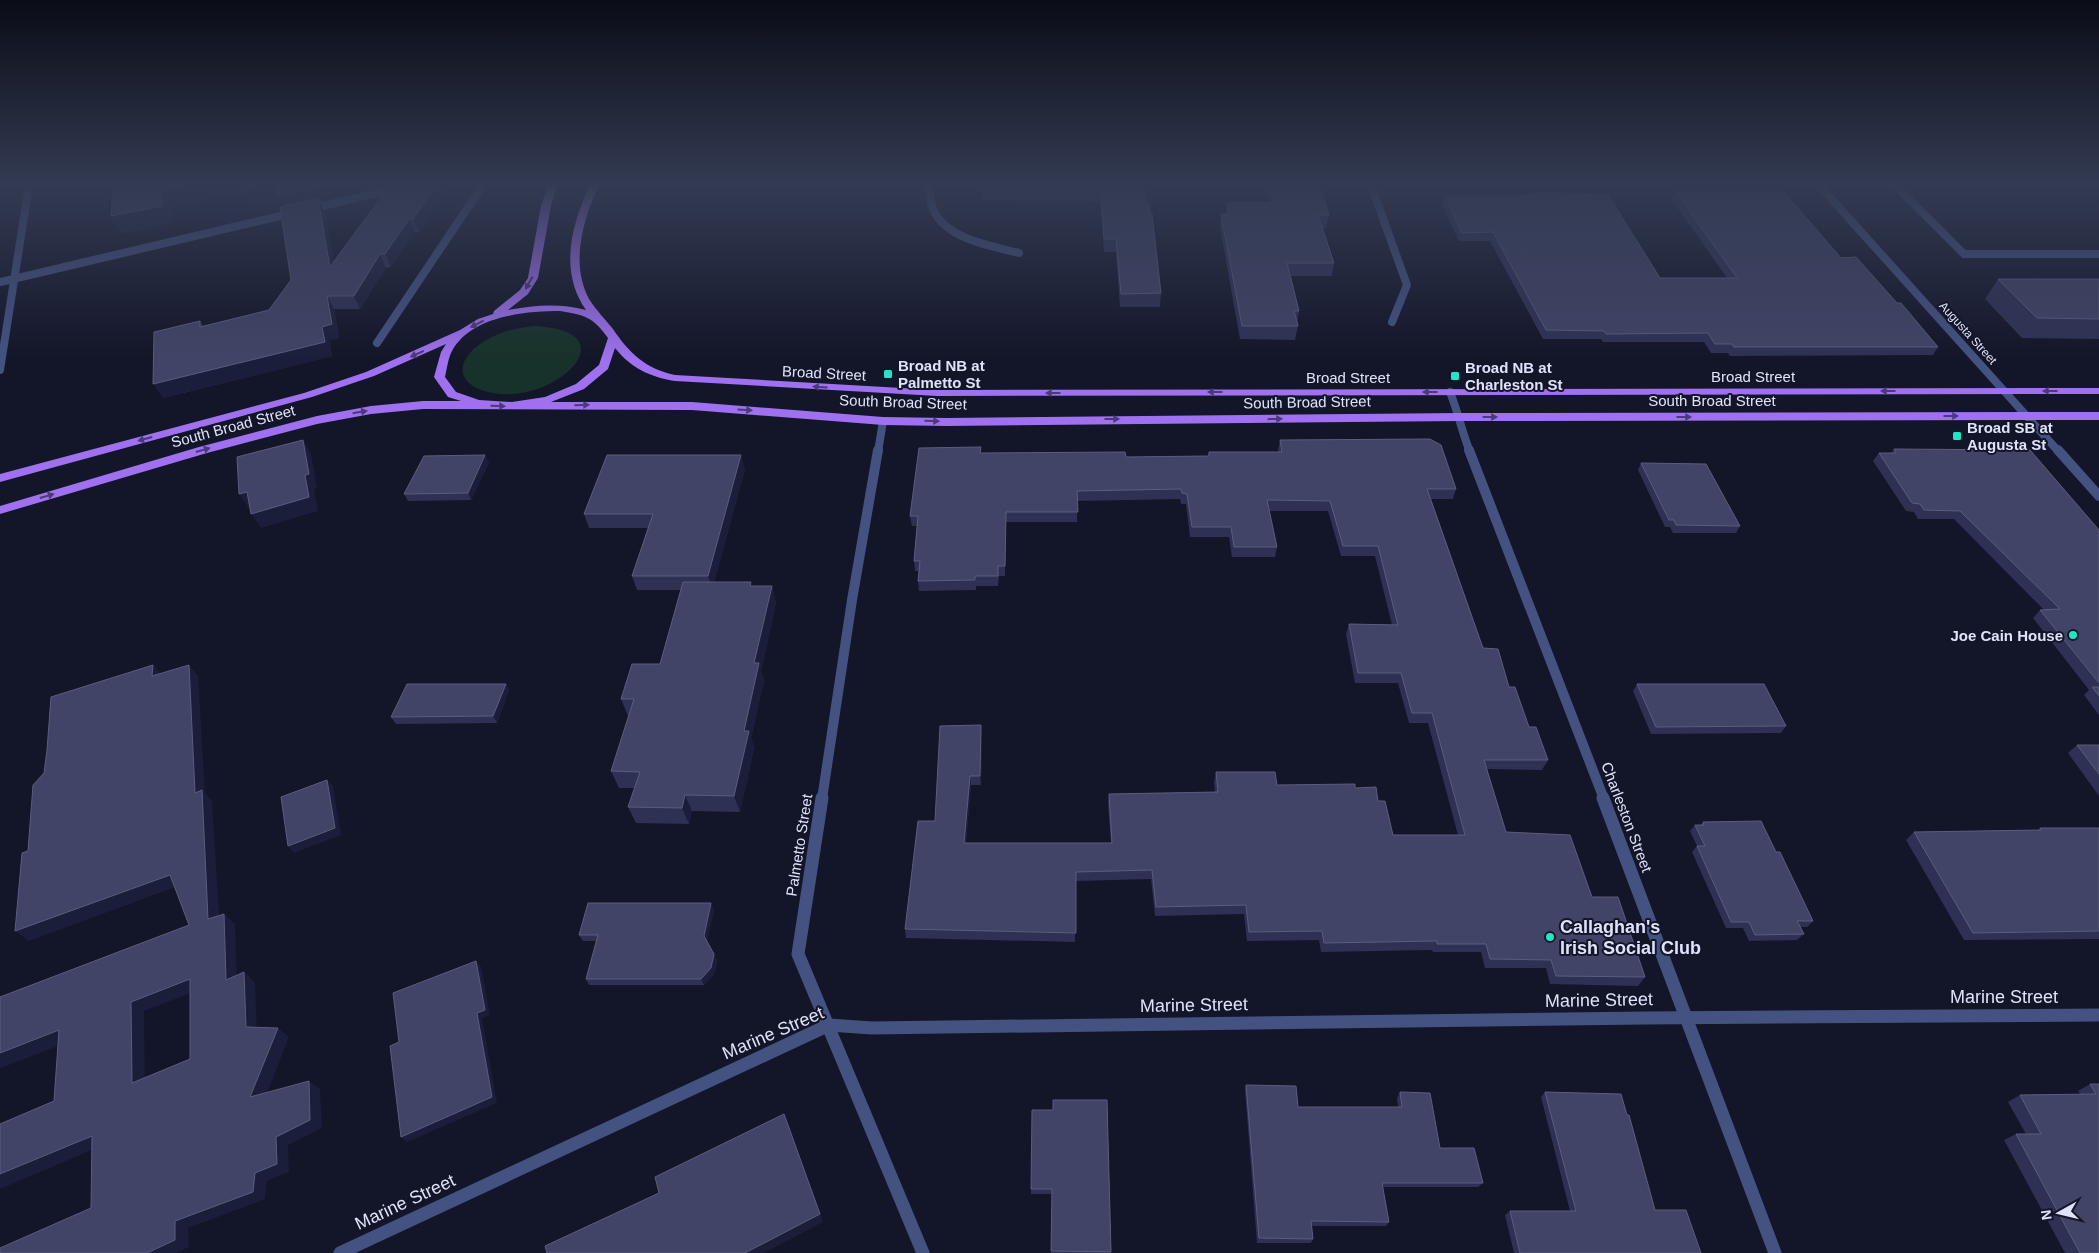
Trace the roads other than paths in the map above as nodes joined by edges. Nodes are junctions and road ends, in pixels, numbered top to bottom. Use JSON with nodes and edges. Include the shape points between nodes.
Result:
{"nodes":[{"id":1,"x":20,"y":243,"type":"edge"},
{"id":2,"x":163,"y":243,"type":"edge"},
{"id":3,"x":445,"y":243,"type":"edge"},
{"id":4,"x":539,"y":243,"type":"edge"},
{"id":5,"x":577,"y":243,"type":"edge"},
{"id":6,"x":987,"y":243,"type":"edge"},
{"id":7,"x":1392,"y":243,"type":"edge"},
{"id":8,"x":1871,"y":243,"type":"edge"},
{"id":9,"x":1953,"y":243,"type":"edge"},
{"id":10,"x":1019,"y":253,"type":"dead end"},
{"id":11,"x":2099,"y":254,"type":"edge"},
{"id":12,"x":15,"y":278,"type":"junction"},
{"id":13,"x":0,"y":282,"type":"edge"},
{"id":14,"x":494,"y":316,"type":"junction"},
{"id":15,"x":600,"y":320,"type":"junction"},
{"id":16,"x":1392,"y":322,"type":"dead end"},
{"id":17,"x":461,"y":333,"type":"junction"},
{"id":18,"x":613,"y":338,"type":"junction"},
{"id":19,"x":378,"y":343,"type":"dead end"},
{"id":20,"x":0,"y":370,"type":"edge"},
{"id":21,"x":2005,"y":391,"type":"junction"},
{"id":22,"x":2099,"y":391,"type":"edge"},
{"id":23,"x":1450,"y":392,"type":"junction"},
{"id":24,"x":480,"y":405,"type":"junction"},
{"id":25,"x":516,"y":406,"type":"junction"},
{"id":26,"x":2027,"y":416,"type":"junction"},
{"id":27,"x":2099,"y":416,"type":"edge"},
{"id":28,"x":1460,"y":417,"type":"junction"},
{"id":29,"x":884,"y":421,"type":"junction"},
{"id":30,"x":0,"y":478,"type":"edge"},
{"id":31,"x":2099,"y":496,"type":"edge"},
{"id":32,"x":0,"y":510,"type":"edge"},
{"id":33,"x":2099,"y":1015,"type":"edge"},
{"id":34,"x":1687,"y":1017,"type":"junction"},
{"id":35,"x":830,"y":1025,"type":"junction"},
{"id":36,"x":340,"y":1253,"type":"edge"},
{"id":37,"x":923,"y":1253,"type":"edge"},
{"id":38,"x":1775,"y":1253,"type":"edge"}],
"edges":[{"from":1,"to":12,"type":"street"},
{"from":2,"to":12,"type":"street"},
{"from":3,"to":19,"type":"street"},
{"from":4,"to":14,"type":"main road","one_way":true,"via":[[530,285]]},
{"from":5,"to":15,"type":"main road","name":"Broad Street","via":[[580,291]]},
{"from":6,"to":10,"type":"street"},
{"from":7,"to":16,"type":"street","via":[[1407,285]]},
{"from":8,"to":21,"type":"street","name":"Augusta Street"},
{"from":9,"to":11,"type":"street","via":[[1964,254]]},
{"from":12,"to":13,"type":"street"},
{"from":12,"to":20,"type":"street"},
{"from":14,"to":15,"type":"main road","via":[[554,308],[572,310]]},
{"from":14,"to":17,"type":"main road","name":"South Broad Street","one_way":true},
{"from":15,"to":18,"type":"main road","name":"Broad Street"},
{"from":17,"to":24,"type":"main road","via":[[443,357],[440,377],[444,387],[453,394]]},
{"from":17,"to":30,"type":"main road","name":"South Broad Street","one_way":true,"via":[[370,374],[308,395]]},
{"from":23,"to":18,"type":"main road","name":"Broad Street","one_way":true,"via":[[937,393],[709,381],[654,374],[632,361]]},
{"from":18,"to":25,"type":"main road","via":[[608,361],[587,382],[555,398]]},
{"from":22,"to":21,"type":"main road","name":"Broad Street","one_way":true},
{"from":21,"to":23,"type":"main road","name":"Broad Street","one_way":true},
{"from":21,"to":26,"type":"street","name":"Augusta Street"},
{"from":23,"to":28,"type":"street","name":"Charleston Street"},
{"from":24,"to":25,"type":"main road","name":"South Broad Street","one_way":true},
{"from":32,"to":24,"type":"main road","name":"South Broad Street","one_way":true,"via":[[317,420],[423,405]]},
{"from":25,"to":29,"type":"main road","name":"South Broad Street","one_way":true,"via":[[692,406]]},
{"from":26,"to":27,"type":"main road","name":"South Broad Street"},
{"from":28,"to":26,"type":"main road","name":"South Broad Street","one_way":true},
{"from":26,"to":31,"type":"street","name":"Augusta Street"},
{"from":29,"to":28,"type":"main road","name":"South Broad Street","one_way":true},
{"from":28,"to":34,"type":"street","name":"Charleston Street","via":[[1461,429]]},
{"from":29,"to":35,"type":"street","name":"Palmetto Street","via":[[852,600],[798,954]]},
{"from":33,"to":34,"type":"street","name":"Marine Street"},
{"from":34,"to":35,"type":"street","name":"Marine Street","via":[[872,1028]]},
{"from":34,"to":38,"type":"street","name":"Charleston Street"},
{"from":35,"to":36,"type":"street","name":"Marine Street"},
{"from":35,"to":37,"type":"street","name":"Palmetto Street"}]}
